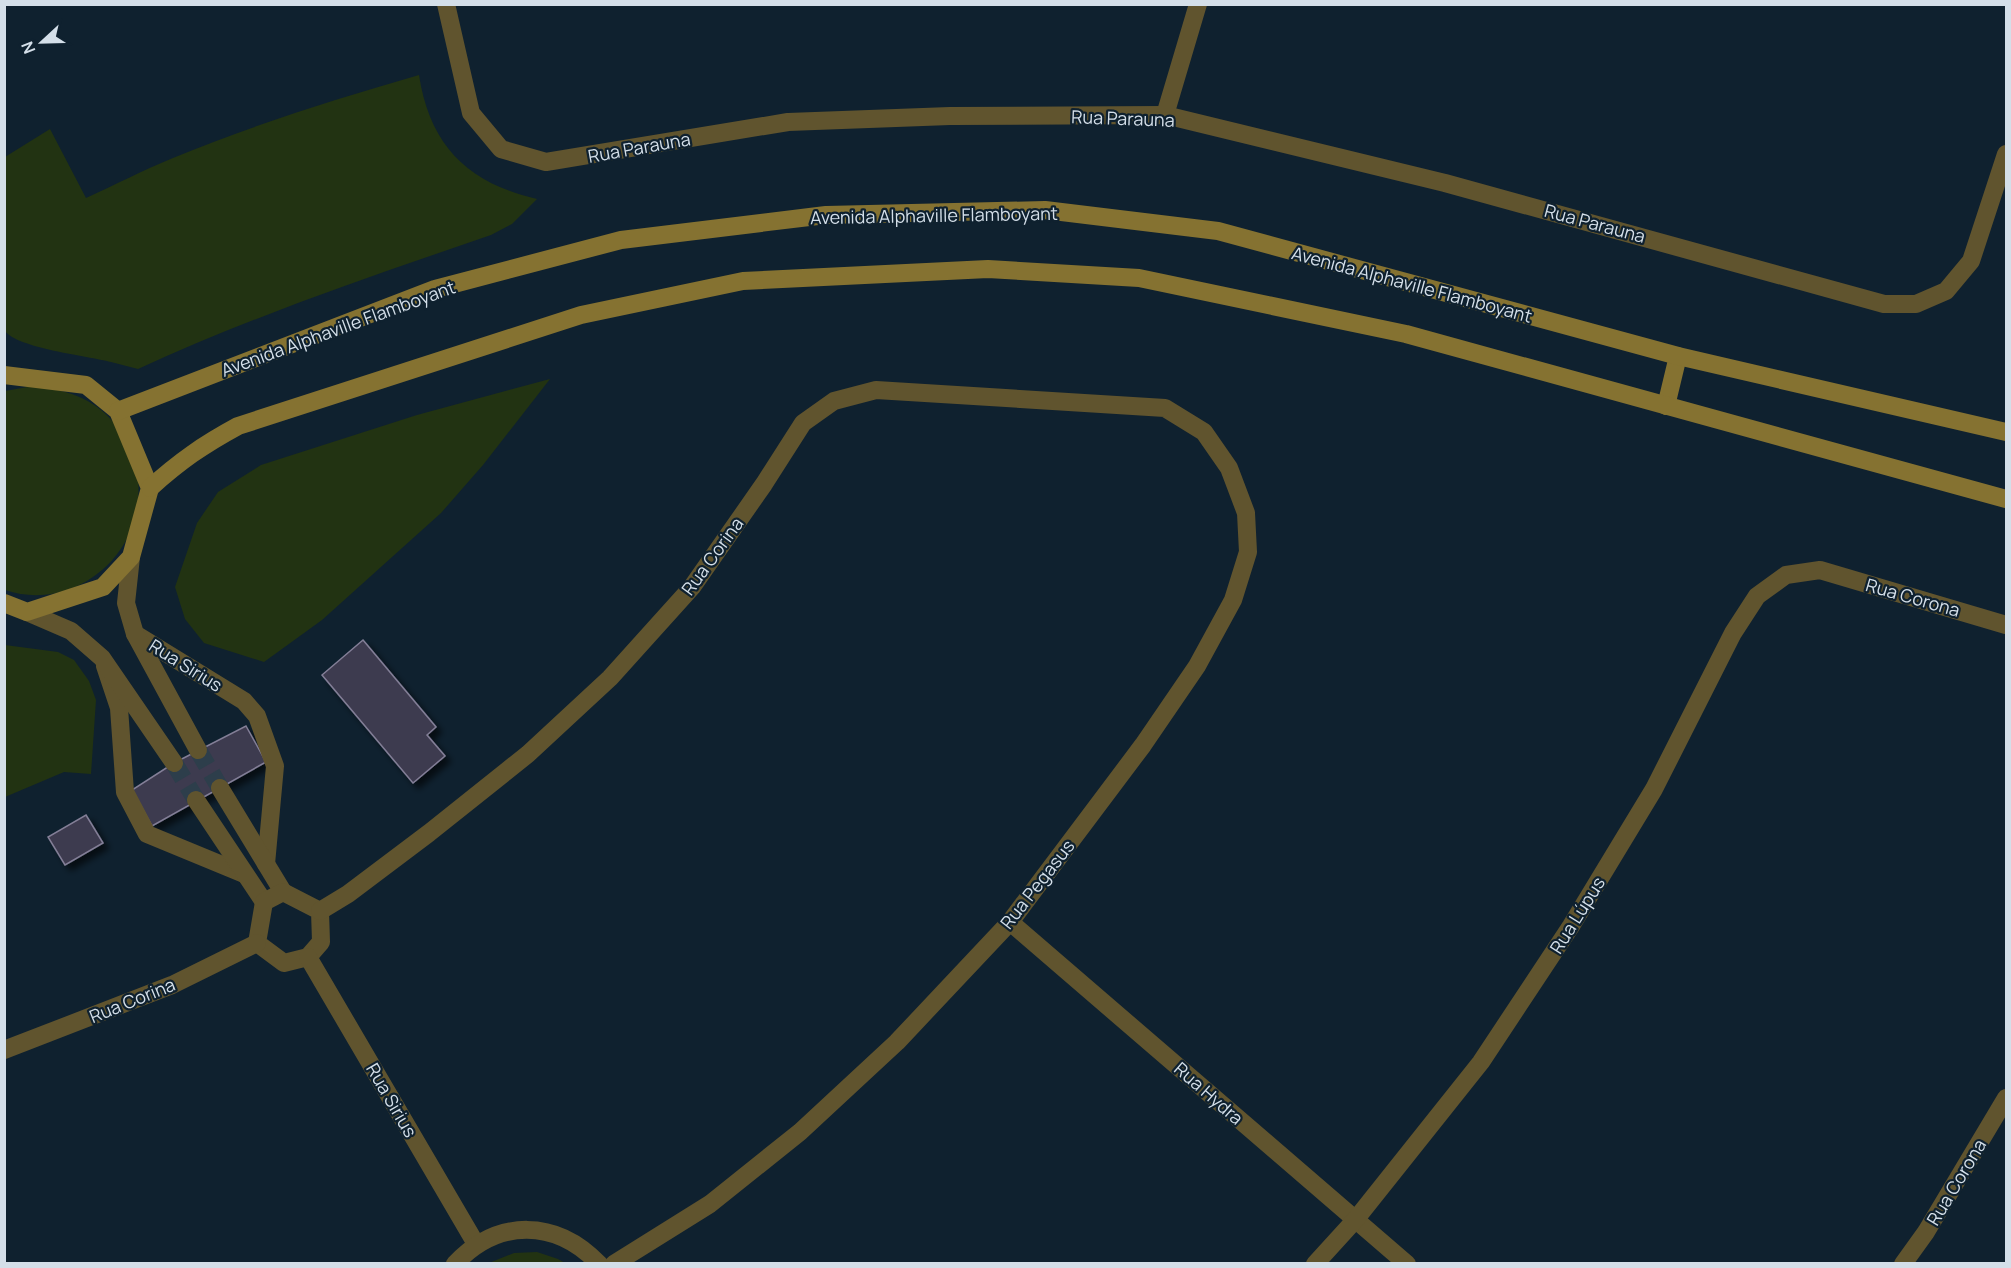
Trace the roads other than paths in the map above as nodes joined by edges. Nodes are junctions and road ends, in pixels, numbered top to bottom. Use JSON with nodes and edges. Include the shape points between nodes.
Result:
{"nodes":[{"id":1,"x":446,"y":4,"type":"edge"},
{"id":2,"x":1198,"y":4,"type":"edge"},
{"id":3,"x":1165,"y":115,"type":"junction"},
{"id":4,"x":2007,"y":154,"type":"edge"},
{"id":5,"x":1678,"y":356,"type":"junction"},
{"id":6,"x":5,"y":373,"type":"edge"},
{"id":7,"x":1666,"y":406,"type":"junction"},
{"id":8,"x":1166,"y":408,"type":"joint"},
{"id":9,"x":118,"y":411,"type":"junction"},
{"id":10,"x":2007,"y":432,"type":"edge"},
{"id":11,"x":150,"y":488,"type":"junction"},
{"id":12,"x":2007,"y":499,"type":"edge"},
{"id":13,"x":131,"y":557,"type":"junction"},
{"id":14,"x":1820,"y":570,"type":"joint"},
{"id":15,"x":4,"y":603,"type":"edge"},
{"id":16,"x":27,"y":612,"type":"junction"},
{"id":17,"x":2007,"y":625,"type":"edge"},
{"id":18,"x":135,"y":634,"type":"junction"},
{"id":19,"x":102,"y":658,"type":"junction"},
{"id":20,"x":198,"y":750,"type":"tunnel mouth"},
{"id":21,"x":174,"y":763,"type":"tunnel mouth"},
{"id":22,"x":220,"y":788,"type":"tunnel mouth"},
{"id":23,"x":196,"y":800,"type":"tunnel mouth"},
{"id":24,"x":266,"y":864,"type":"junction"},
{"id":25,"x":244,"y":874,"type":"junction"},
{"id":26,"x":283,"y":892,"type":"junction"},
{"id":27,"x":264,"y":902,"type":"junction"},
{"id":28,"x":320,"y":911,"type":"junction"},
{"id":29,"x":1010,"y":921,"type":"junction"},
{"id":30,"x":257,"y":943,"type":"junction"},
{"id":31,"x":308,"y":957,"type":"junction"},
{"id":32,"x":4,"y":1050,"type":"edge"},
{"id":33,"x":2007,"y":1098,"type":"edge"},
{"id":34,"x":1356,"y":1219,"type":"junction"},
{"id":35,"x":476,"y":1244,"type":"junction"},
{"id":36,"x":455,"y":1263,"type":"edge"},
{"id":37,"x":598,"y":1263,"type":"edge"},
{"id":38,"x":614,"y":1263,"type":"edge"},
{"id":39,"x":1315,"y":1263,"type":"edge"},
{"id":40,"x":1407,"y":1263,"type":"edge"},
{"id":41,"x":1903,"y":1263,"type":"edge"}],
"edges":[{"from":1,"to":3,"type":"street","name":"Rua Parauna","via":[[471,113],[501,148],[546,162],[788,122]]},
{"from":2,"to":3,"type":"street"},
{"from":3,"to":4,"type":"street","name":"Rua Parauna","via":[[1445,183],[1884,304],[1916,304],[1946,291],[1971,261]]},
{"from":5,"to":7,"type":"street"},
{"from":5,"to":9,"type":"street","name":"Avenida Alphaville Flamboyant","via":[[1218,231],[1045,210],[826,214],[621,240],[435,290]]},
{"from":5,"to":10,"type":"street","name":"Avenida Alphaville Flamboyant"},
{"from":6,"to":9,"type":"street","via":[[86,386]]},
{"from":7,"to":11,"type":"street","via":[[1406,334],[1139,278],[988,269],[743,281],[581,315],[238,426],[202,445]]},
{"from":7,"to":12,"type":"street"},
{"from":8,"to":28,"type":"street","name":"Rua Corina","via":[[876,390],[834,401],[803,423],[692,587],[610,678],[510,768],[357,887]]},
{"from":8,"to":29,"type":"street","name":"Rua Pegasus","via":[[1204,432],[1229,468],[1246,513],[1248,552],[1233,600],[1197,666],[1143,745]]},
{"from":9,"to":11,"type":"street"},
{"from":11,"to":13,"type":"street"},
{"from":13,"to":16,"type":"street","via":[[103,587]]},
{"from":13,"to":18,"type":"street","name":"Rua Sirius","via":[[126,603]]},
{"from":14,"to":17,"type":"street","name":"Rua Corona"},
{"from":14,"to":34,"type":"street","name":"Rua Lúpus","via":[[1786,575],[1757,596],[1733,633],[1654,789],[1571,926],[1481,1062]]},
{"from":15,"to":16,"type":"street"},
{"from":16,"to":19,"type":"street","via":[[71,631]]},
{"from":18,"to":20,"type":"street","name":"Rua Sirius"},
{"from":18,"to":24,"type":"street","name":"Rua Sirius","via":[[244,701],[257,716],[275,765]]},
{"from":19,"to":21,"type":"street"},
{"from":19,"to":25,"type":"street","via":[[119,708],[124,792],[147,834]]},
{"from":22,"to":24,"type":"street"},
{"from":23,"to":25,"type":"street"},
{"from":24,"to":26,"type":"street"},
{"from":25,"to":27,"type":"street"},
{"from":26,"to":27,"type":"street"},
{"from":26,"to":28,"type":"street"},
{"from":27,"to":30,"type":"street"},
{"from":28,"to":31,"type":"street","via":[[321,942]]},
{"from":29,"to":34,"type":"street","name":"Rua Hydra"},
{"from":29,"to":38,"type":"street","name":"Rua Pegasus","via":[[897,1042],[800,1132],[710,1204]]},
{"from":30,"to":31,"type":"street","via":[[284,963]]},
{"from":30,"to":32,"type":"street","name":"Rua Corina","via":[[172,985]]},
{"from":31,"to":35,"type":"street","name":"Rua Sirius"},
{"from":33,"to":41,"type":"street","name":"Rua Corona"},
{"from":34,"to":39,"type":"street","name":"Rua Lúpus"},
{"from":34,"to":40,"type":"street","name":"Rua Hydra"},
{"from":35,"to":36,"type":"street"},
{"from":35,"to":37,"type":"street","via":[[502,1232],[531,1229],[560,1235]]}]}
